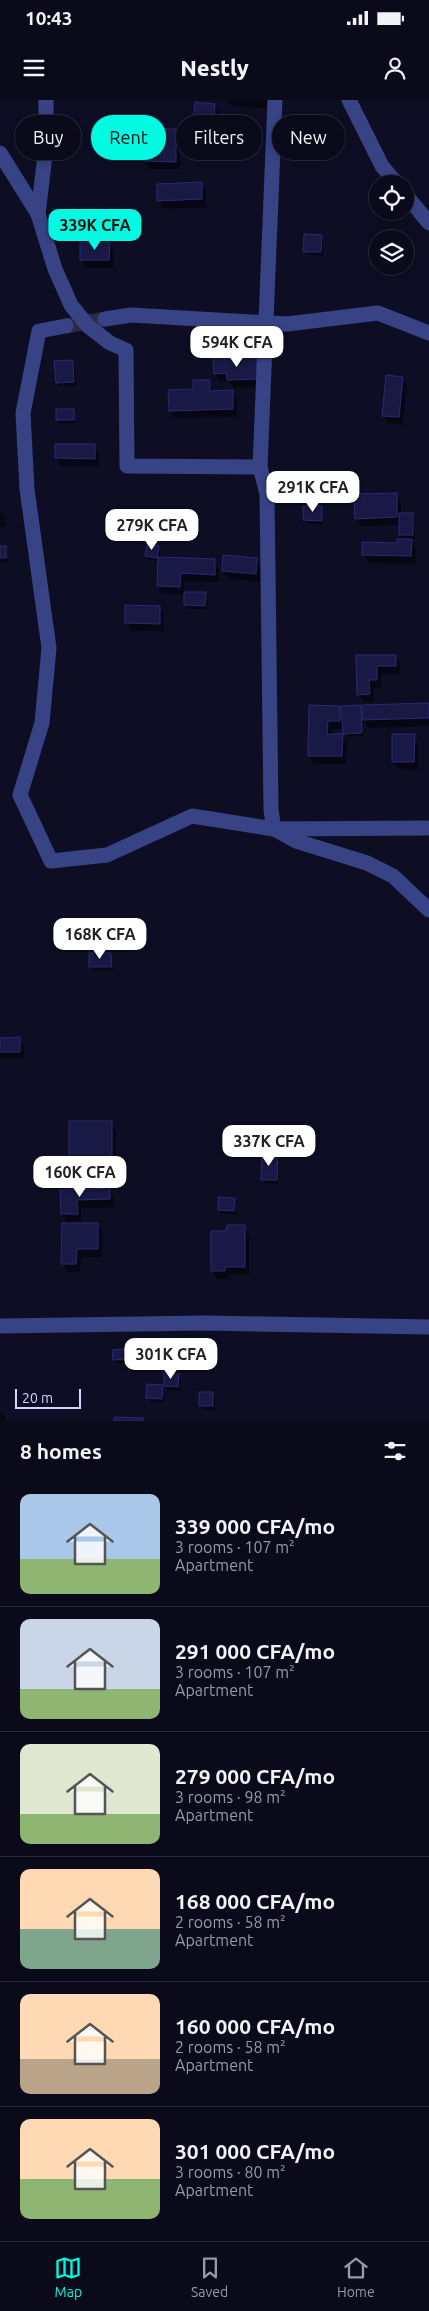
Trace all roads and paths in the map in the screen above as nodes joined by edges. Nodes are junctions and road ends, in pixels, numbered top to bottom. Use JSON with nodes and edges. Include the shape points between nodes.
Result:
{"nodes":[{"id":1,"x":46,"y":100,"type":"edge"},
{"id":2,"x":274,"y":100,"type":"edge"},
{"id":3,"x":349,"y":100,"type":"edge"},
{"id":4,"x":0,"y":154,"type":"edge"},
{"id":5,"x":390,"y":175,"type":"edge"},
{"id":6,"x":414,"y":205,"type":"edge"},
{"id":7,"x":38,"y":214,"type":"junction"},
{"id":8,"x":429,"y":223,"type":"edge"},
{"id":9,"x":105,"y":319,"type":"tunnel mouth"},
{"id":10,"x":266,"y":322,"type":"junction"},
{"id":11,"x":66,"y":326,"type":"tunnel mouth"},
{"id":12,"x":429,"y":333,"type":"edge"},
{"id":13,"x":260,"y":467,"type":"junction"},
{"id":14,"x":429,"y":828,"type":"edge"},
{"id":15,"x":274,"y":830,"type":"junction"},
{"id":16,"x":429,"y":910,"type":"edge"},
{"id":17,"x":0,"y":1326,"type":"edge"},
{"id":18,"x":429,"y":1327,"type":"edge"}],
"edges":[{"from":1,"to":7,"type":"street","via":[[46,147]]},
{"from":2,"to":10,"type":"street"},
{"from":3,"to":5,"type":"street"},
{"from":4,"to":7,"type":"street"},
{"from":6,"to":8,"type":"street"},
{"from":7,"to":13,"type":"street","via":[[55,269],[71,305],[88,326],[110,343],[126,350],[127,466]]},
{"from":9,"to":10,"type":"street","via":[[131,315]]},
{"from":10,"to":12,"type":"street","via":[[287,324],[378,313]]},
{"from":10,"to":13,"type":"street"},
{"from":11,"to":15,"type":"street","via":[[39,330],[24,413],[26,489],[49,648],[42,723],[20,795],[51,861],[107,856],[192,816]]},
{"from":13,"to":15,"type":"street","via":[[267,494],[271,810]]},
{"from":14,"to":15,"type":"street"},
{"from":15,"to":16,"type":"street","via":[[296,841],[367,863],[393,876]]},
{"from":17,"to":18,"type":"street","via":[[205,1323]]}]}
